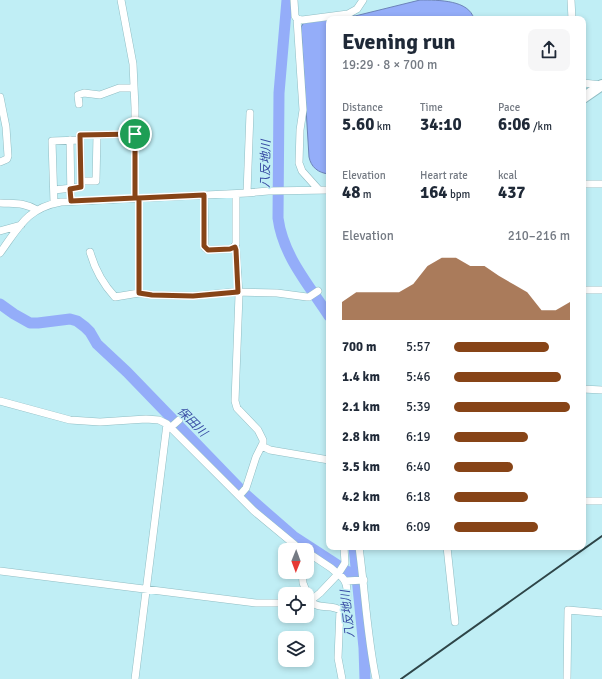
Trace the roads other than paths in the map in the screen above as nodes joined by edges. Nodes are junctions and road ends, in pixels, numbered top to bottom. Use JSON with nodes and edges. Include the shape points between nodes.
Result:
{"nodes":[{"id":1,"x":121,"y":0,"type":"edge"},
{"id":2,"x":294,"y":0,"type":"edge"},
{"id":3,"x":364,"y":0,"type":"edge"},
{"id":4,"x":571,"y":0,"type":"edge"},
{"id":5,"x":326,"y":16,"type":"edge"},
{"id":6,"x":328,"y":16,"type":"edge"},
{"id":7,"x":572,"y":16,"type":"edge"},
{"id":8,"x":297,"y":19,"type":"junction"},
{"id":9,"x":586,"y":83,"type":"edge"},
{"id":10,"x":602,"y":85,"type":"edge"},
{"id":11,"x":134,"y":88,"type":"junction"},
{"id":12,"x":586,"y":96,"type":"edge"},
{"id":13,"x":0,"y":97,"type":"edge"},
{"id":14,"x":79,"y":104,"type":"dead end"},
{"id":15,"x":250,"y":113,"type":"dead end"},
{"id":16,"x":135,"y":134,"type":"junction"},
{"id":17,"x":97,"y":135,"type":"junction"},
{"id":18,"x":70,"y":140,"type":"junction"},
{"id":19,"x":80,"y":140,"type":"junction"},
{"id":20,"x":0,"y":162,"type":"edge"},
{"id":21,"x":81,"y":181,"type":"junction"},
{"id":22,"x":586,"y":184,"type":"edge"},
{"id":23,"x":602,"y":184,"type":"edge"},
{"id":24,"x":70,"y":189,"type":"junction"},
{"id":25,"x":54,"y":190,"type":"junction"},
{"id":26,"x":319,"y":190,"type":"junction"},
{"id":27,"x":326,"y":190,"type":"edge"},
{"id":28,"x":248,"y":193,"type":"junction"},
{"id":29,"x":236,"y":194,"type":"junction"},
{"id":30,"x":204,"y":195,"type":"junction"},
{"id":31,"x":137,"y":198,"type":"junction"},
{"id":32,"x":71,"y":201,"type":"junction"},
{"id":33,"x":0,"y":203,"type":"edge"},
{"id":34,"x":54,"y":203,"type":"junction"},
{"id":35,"x":37,"y":210,"type":"junction"},
{"id":36,"x":21,"y":224,"type":"junction"},
{"id":37,"x":0,"y":231,"type":"edge"},
{"id":38,"x":235,"y":247,"type":"junction"},
{"id":39,"x":90,"y":252,"type":"dead end"},
{"id":40,"x":0,"y":253,"type":"edge"},
{"id":41,"x":586,"y":290,"type":"edge"},
{"id":42,"x":602,"y":290,"type":"edge"},
{"id":43,"x":238,"y":292,"type":"junction"},
{"id":44,"x":139,"y":293,"type":"junction"},
{"id":45,"x":315,"y":293,"type":"dead end"},
{"id":46,"x":586,"y":389,"type":"edge"},
{"id":47,"x":602,"y":390,"type":"edge"},
{"id":48,"x":0,"y":401,"type":"edge"},
{"id":49,"x":174,"y":423,"type":"junction"},
{"id":50,"x":262,"y":446,"type":"junction"},
{"id":51,"x":326,"y":459,"type":"edge"},
{"id":52,"x":241,"y":493,"type":"junction"},
{"id":53,"x":586,"y":500,"type":"edge"},
{"id":54,"x":602,"y":501,"type":"edge"},
{"id":55,"x":291,"y":543,"type":"edge"},
{"id":56,"x":344,"y":550,"type":"edge"},
{"id":57,"x":359,"y":550,"type":"edge"},
{"id":58,"x":447,"y":550,"type":"edge"},
{"id":59,"x":314,"y":557,"type":"edge"},
{"id":60,"x":0,"y":571,"type":"edge"},
{"id":61,"x":338,"y":574,"type":"junction"},
{"id":62,"x":363,"y":580,"type":"junction"},
{"id":63,"x":349,"y":581,"type":"junction"},
{"id":64,"x":146,"y":590,"type":"junction"},
{"id":65,"x":314,"y":598,"type":"edge"},
{"id":66,"x":347,"y":602,"type":"dead end"},
{"id":67,"x":278,"y":603,"type":"edge"},
{"id":68,"x":314,"y":604,"type":"edge"},
{"id":69,"x":602,"y":613,"type":"edge"},
{"id":70,"x":455,"y":622,"type":"dead end"},
{"id":71,"x":135,"y":679,"type":"edge"},
{"id":72,"x":342,"y":679,"type":"edge"},
{"id":73,"x":376,"y":679,"type":"edge"},
{"id":74,"x":567,"y":679,"type":"edge"}],
"edges":[{"from":1,"to":11,"type":"street","via":[[133,64]]},
{"from":2,"to":8,"type":"street"},
{"from":3,"to":6,"type":"street","via":[[357,9],[348,14]]},
{"from":4,"to":7,"type":"street"},
{"from":5,"to":8,"type":"street"},
{"from":8,"to":26,"type":"street","via":[[302,110],[299,163]]},
{"from":9,"to":10,"type":"street"},
{"from":10,"to":12,"type":"street"},
{"from":11,"to":14,"type":"street","via":[[119,88],[100,95],[84,93],[78,95]]},
{"from":11,"to":16,"type":"street"},
{"from":13,"to":20,"type":"street","via":[[8,156]]},
{"from":15,"to":28,"type":"street"},
{"from":16,"to":17,"type":"street"},
{"from":16,"to":31,"type":"street"},
{"from":17,"to":19,"type":"street","via":[[80,135]]},
{"from":17,"to":21,"type":"street","via":[[96,181]]},
{"from":18,"to":19,"type":"street"},
{"from":18,"to":24,"type":"street"},
{"from":18,"to":25,"type":"street","via":[[52,141]]},
{"from":19,"to":21,"type":"street"},
{"from":21,"to":24,"type":"street","via":[[81,187]]},
{"from":22,"to":23,"type":"street"},
{"from":24,"to":25,"type":"street"},
{"from":24,"to":32,"type":"street"},
{"from":25,"to":34,"type":"street"},
{"from":26,"to":27,"type":"street"},
{"from":26,"to":28,"type":"street"},
{"from":28,"to":29,"type":"street"},
{"from":29,"to":30,"type":"street"},
{"from":29,"to":38,"type":"street"},
{"from":30,"to":31,"type":"street"},
{"from":30,"to":38,"type":"street","via":[[205,248],[208,250]]},
{"from":31,"to":32,"type":"street"},
{"from":31,"to":44,"type":"street"},
{"from":32,"to":34,"type":"street"},
{"from":33,"to":35,"type":"street","via":[[29,205]]},
{"from":34,"to":35,"type":"street"},
{"from":35,"to":36,"type":"street"},
{"from":36,"to":37,"type":"street"},
{"from":36,"to":40,"type":"street"},
{"from":38,"to":43,"type":"street"},
{"from":39,"to":44,"type":"street","via":[[97,274],[115,297]]},
{"from":41,"to":42,"type":"street"},
{"from":43,"to":44,"type":"street","via":[[193,296]]},
{"from":43,"to":45,"type":"street","via":[[277,293],[297,297]]},
{"from":43,"to":50,"type":"street","via":[[235,400],[237,408],[262,435]]},
{"from":46,"to":47,"type":"street"},
{"from":48,"to":49,"type":"street","via":[[70,420],[100,422],[146,419]]},
{"from":49,"to":52,"type":"street"},
{"from":49,"to":64,"type":"street"},
{"from":50,"to":51,"type":"street","via":[[270,450]]},
{"from":50,"to":52,"type":"street"},
{"from":52,"to":55,"type":"street","via":[[254,511]]},
{"from":53,"to":54,"type":"street"},
{"from":56,"to":61,"type":"street","via":[[345,563]]},
{"from":57,"to":62,"type":"street"},
{"from":58,"to":70,"type":"street"},
{"from":59,"to":61,"type":"street"},
{"from":60,"to":64,"type":"street"},
{"from":61,"to":63,"type":"street"},
{"from":61,"to":65,"type":"street"},
{"from":62,"to":63,"type":"street"},
{"from":62,"to":73,"type":"street","via":[[370,652]]},
{"from":63,"to":66,"type":"street"},
{"from":64,"to":67,"type":"street","via":[[256,603]]},
{"from":64,"to":71,"type":"street"},
{"from":68,"to":72,"type":"street","via":[[340,610],[338,658]]},
{"from":69,"to":74,"type":"street","via":[[568,610]]}]}
